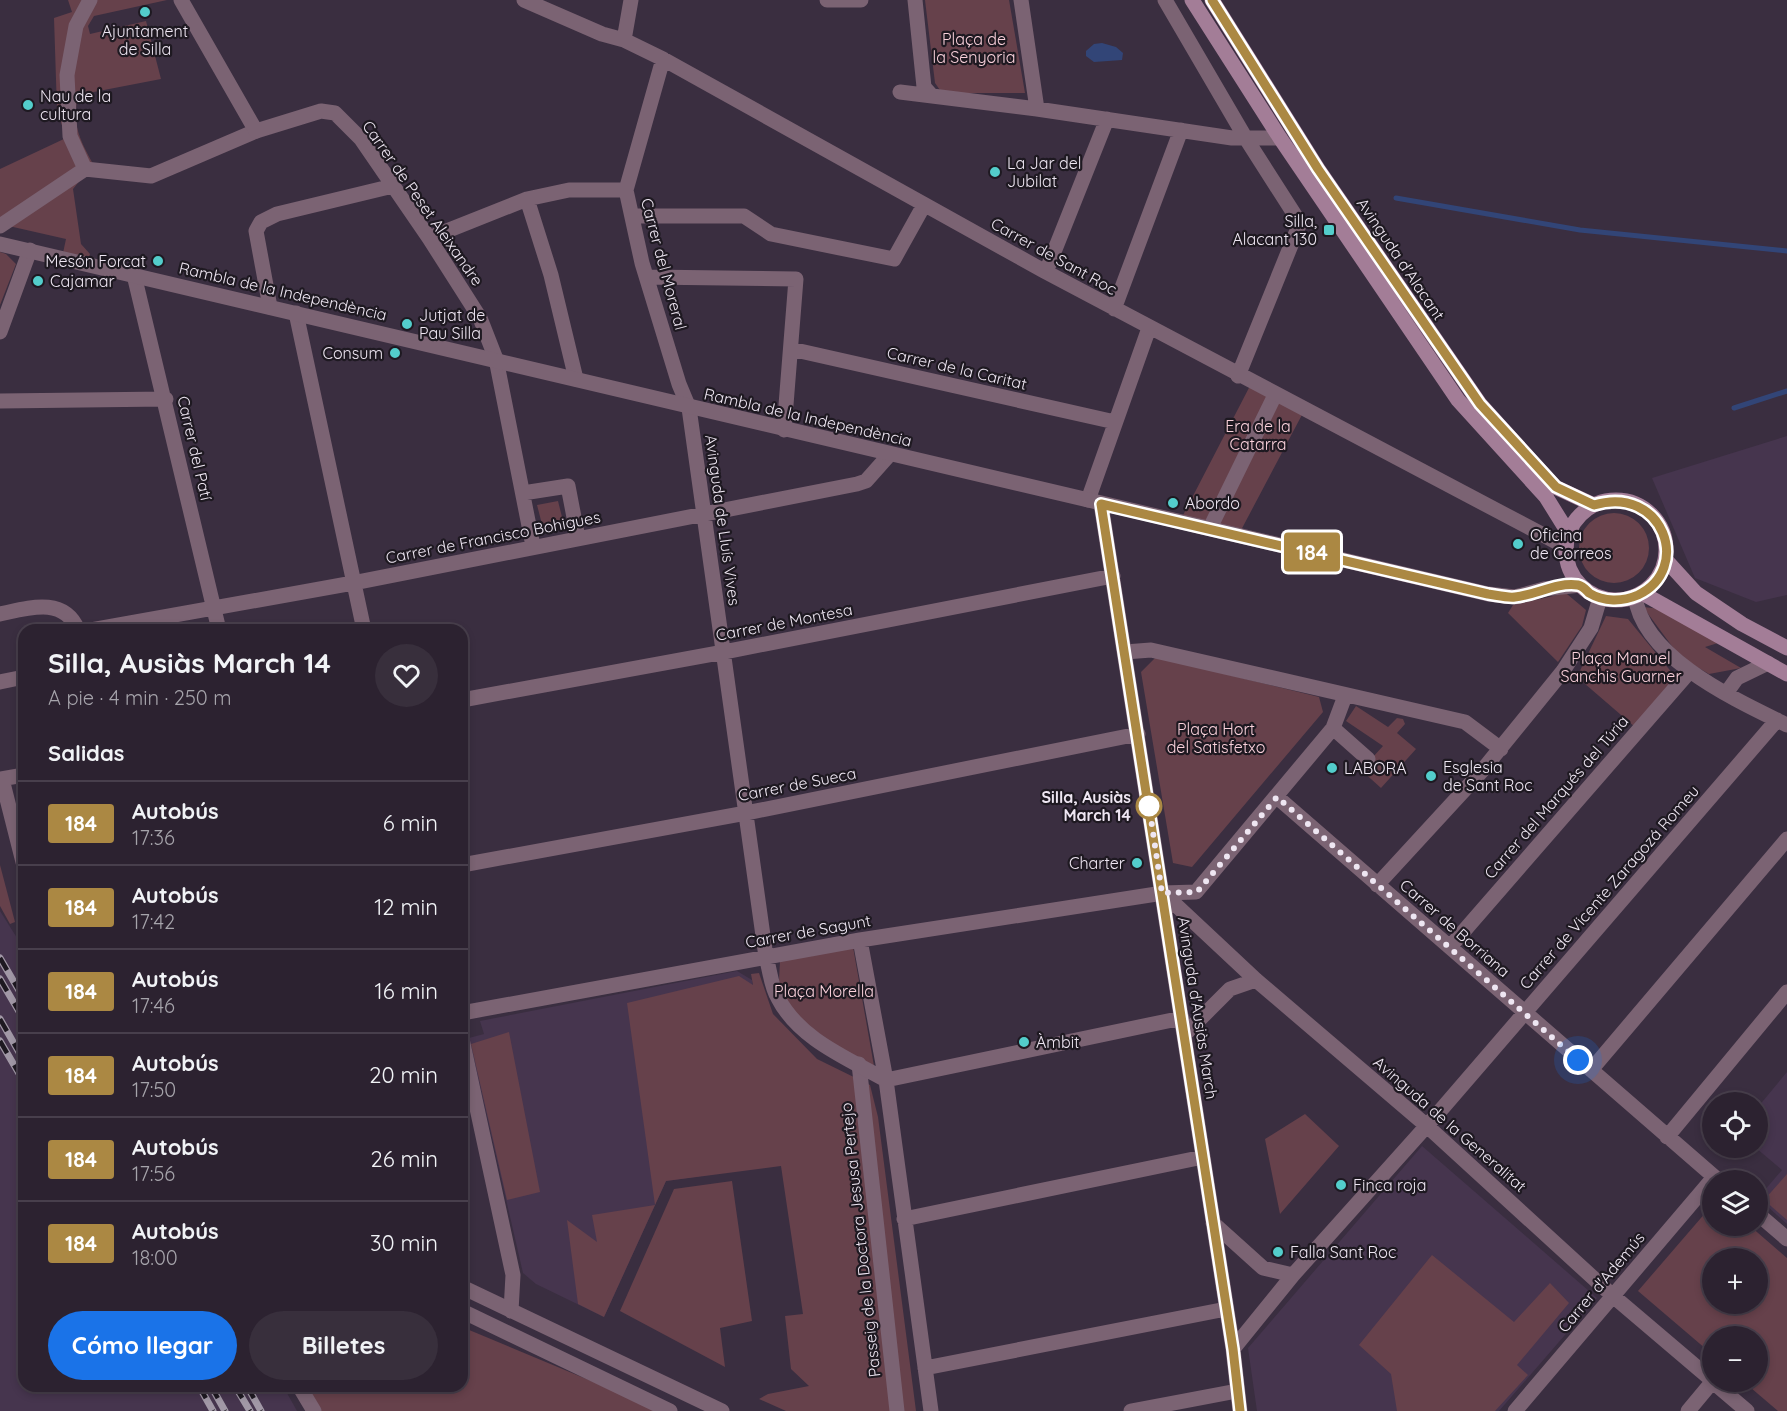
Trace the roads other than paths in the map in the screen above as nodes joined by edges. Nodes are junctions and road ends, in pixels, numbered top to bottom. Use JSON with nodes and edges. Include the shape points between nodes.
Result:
{"nodes":[{"id":1,"x":90,"y":0,"type":"edge"},
{"id":2,"x":181,"y":0,"type":"edge"},
{"id":3,"x":524,"y":0,"type":"edge"},
{"id":4,"x":631,"y":0,"type":"edge"},
{"id":5,"x":827,"y":0,"type":"edge"},
{"id":6,"x":861,"y":0,"type":"edge"},
{"id":7,"x":915,"y":0,"type":"edge"},
{"id":8,"x":1021,"y":0,"type":"edge"},
{"id":9,"x":1165,"y":0,"type":"edge"},
{"id":10,"x":1192,"y":0,"type":"edge"},
{"id":11,"x":1212,"y":0,"type":"edge"},
{"id":12,"x":624,"y":39,"type":"junction"},
{"id":13,"x":663,"y":59,"type":"junction"},
{"id":14,"x":900,"y":92,"type":"dead end"},
{"id":15,"x":932,"y":96,"type":"junction"},
{"id":16,"x":1037,"y":109,"type":"junction"},
{"id":17,"x":1107,"y":119,"type":"junction"},
{"id":18,"x":1181,"y":130,"type":"junction"},
{"id":19,"x":255,"y":131,"type":"junction"},
{"id":20,"x":1245,"y":137,"type":"junction"},
{"id":21,"x":1280,"y":138,"type":"junction"},
{"id":22,"x":85,"y":169,"type":"junction"},
{"id":23,"x":393,"y":186,"type":"junction"},
{"id":24,"x":626,"y":190,"type":"junction"},
{"id":25,"x":527,"y":199,"type":"junction"},
{"id":26,"x":924,"y":205,"type":"junction"},
{"id":27,"x":632,"y":216,"type":"junction"},
{"id":28,"x":0,"y":226,"type":"edge"},
{"id":29,"x":429,"y":238,"type":"junction"},
{"id":30,"x":0,"y":244,"type":"edge"},
{"id":31,"x":30,"y":250,"type":"junction"},
{"id":32,"x":1046,"y":272,"type":"junction"},
{"id":33,"x":134,"y":274,"type":"junction"},
{"id":34,"x":647,"y":277,"type":"junction"},
{"id":35,"x":270,"y":307,"type":"junction"},
{"id":36,"x":1114,"y":309,"type":"junction"},
{"id":37,"x":296,"y":313,"type":"junction"},
{"id":38,"x":1149,"y":328,"type":"junction"},
{"id":39,"x":0,"y":332,"type":"edge"},
{"id":40,"x":792,"y":349,"type":"junction"},
{"id":41,"x":496,"y":359,"type":"junction"},
{"id":42,"x":1238,"y":376,"type":"junction"},
{"id":43,"x":576,"y":379,"type":"junction"},
{"id":44,"x":1275,"y":395,"type":"junction"},
{"id":45,"x":166,"y":399,"type":"junction"},
{"id":46,"x":0,"y":400,"type":"edge"},
{"id":47,"x":689,"y":408,"type":"junction"},
{"id":48,"x":1115,"y":422,"type":"junction"},
{"id":49,"x":783,"y":430,"type":"junction"},
{"id":50,"x":890,"y":454,"type":"junction"},
{"id":51,"x":523,"y":493,"type":"junction"},
{"id":52,"x":1094,"y":502,"type":"junction"},
{"id":53,"x":1594,"y":505,"type":"junction"},
{"id":54,"x":704,"y":515,"type":"junction"},
{"id":55,"x":1210,"y":528,"type":"junction"},
{"id":56,"x":578,"y":538,"type":"junction"},
{"id":57,"x":1567,"y":540,"type":"junction"},
{"id":58,"x":533,"y":546,"type":"junction"},
{"id":59,"x":1665,"y":559,"type":"junction"},
{"id":60,"x":1113,"y":576,"type":"junction"},
{"id":61,"x":353,"y":583,"type":"junction"},
{"id":62,"x":1580,"y":585,"type":"junction"},
{"id":63,"x":1639,"y":594,"type":"junction"},
{"id":64,"x":1600,"y":598,"type":"junction"},
{"id":65,"x":213,"y":607,"type":"junction"},
{"id":66,"x":0,"y":614,"type":"edge"},
{"id":67,"x":76,"y":624,"type":"edge"},
{"id":68,"x":123,"y":624,"type":"edge"},
{"id":69,"x":217,"y":624,"type":"edge"},
{"id":70,"x":363,"y":624,"type":"edge"},
{"id":71,"x":1787,"y":648,"type":"edge"},
{"id":72,"x":724,"y":652,"type":"junction"},
{"id":73,"x":1125,"y":652,"type":"junction"},
{"id":74,"x":1768,"y":663,"type":"junction"},
{"id":75,"x":1690,"y":671,"type":"junction"},
{"id":76,"x":1787,"y":674,"type":"edge"},
{"id":77,"x":18,"y":679,"type":"edge"},
{"id":78,"x":0,"y":682,"type":"edge"},
{"id":79,"x":1727,"y":692,"type":"junction"},
{"id":80,"x":1345,"y":696,"type":"junction"},
{"id":81,"x":468,"y":699,"type":"edge"},
{"id":82,"x":1782,"y":723,"type":"edge"},
{"id":83,"x":1333,"y":728,"type":"junction"},
{"id":84,"x":1138,"y":734,"type":"junction"},
{"id":85,"x":1501,"y":749,"type":"junction"},
{"id":86,"x":1368,"y":759,"type":"dead end"},
{"id":87,"x":18,"y":776,"type":"edge"},
{"id":88,"x":1,"y":779,"type":"edge"},
{"id":89,"x":1277,"y":797,"type":"junction"},
{"id":90,"x":746,"y":813,"type":"junction"},
{"id":91,"x":1787,"y":839,"type":"edge"},
{"id":92,"x":18,"y":843,"type":"edge"},
{"id":93,"x":468,"y":864,"type":"edge"},
{"id":94,"x":1377,"y":885,"type":"junction"},
{"id":95,"x":1162,"y":893,"type":"junction"},
{"id":96,"x":860,"y":940,"type":"junction"},
{"id":97,"x":1450,"y":947,"type":"junction"},
{"id":98,"x":766,"y":957,"type":"junction"},
{"id":99,"x":1256,"y":980,"type":"junction"},
{"id":100,"x":1787,"y":992,"type":"edge"},
{"id":101,"x":468,"y":1012,"type":"edge"},
{"id":102,"x":1525,"y":1013,"type":"junction"},
{"id":103,"x":1182,"y":1018,"type":"junction"},
{"id":104,"x":1184,"y":1035,"type":"junction"},
{"id":105,"x":859,"y":1064,"type":"junction"},
{"id":106,"x":1591,"y":1070,"type":"junction"},
{"id":107,"x":886,"y":1080,"type":"junction"},
{"id":108,"x":468,"y":1090,"type":"edge"},
{"id":109,"x":1427,"y":1126,"type":"junction"},
{"id":110,"x":1667,"y":1137,"type":"junction"},
{"id":111,"x":1203,"y":1156,"type":"junction"},
{"id":112,"x":1706,"y":1170,"type":"edge"},
{"id":113,"x":1702,"y":1195,"type":"edge"},
{"id":114,"x":904,"y":1219,"type":"junction"},
{"id":115,"x":1213,"y":1223,"type":"junction"},
{"id":116,"x":1768,"y":1223,"type":"edge"},
{"id":117,"x":1787,"y":1239,"type":"edge"},
{"id":118,"x":1293,"y":1275,"type":"junction"},
{"id":119,"x":468,"y":1290,"type":"edge"},
{"id":120,"x":1613,"y":1296,"type":"junction"},
{"id":121,"x":1226,"y":1310,"type":"junction"},
{"id":122,"x":511,"y":1311,"type":"junction"},
{"id":123,"x":468,"y":1314,"type":"edge"},
{"id":124,"x":1233,"y":1349,"type":"junction"},
{"id":125,"x":925,"y":1368,"type":"junction"},
{"id":126,"x":1702,"y":1372,"type":"edge"},
{"id":127,"x":1237,"y":1391,"type":"junction"},
{"id":128,"x":303,"y":1392,"type":"edge"},
{"id":129,"x":1704,"y":1392,"type":"edge"},
{"id":130,"x":1725,"y":1392,"type":"edge"},
{"id":131,"x":314,"y":1411,"type":"edge"},
{"id":132,"x":670,"y":1411,"type":"edge"},
{"id":133,"x":722,"y":1411,"type":"edge"},
{"id":134,"x":897,"y":1411,"type":"edge"},
{"id":135,"x":931,"y":1411,"type":"edge"},
{"id":136,"x":1131,"y":1411,"type":"edge"},
{"id":137,"x":1240,"y":1411,"type":"edge"},
{"id":138,"x":1515,"y":1411,"type":"edge"},
{"id":139,"x":1688,"y":1411,"type":"edge"},
{"id":140,"x":1747,"y":1411,"type":"edge"}],
"edges":[{"from":1,"to":22,"type":"street","via":[[79,18],[67,75],[70,136]]},
{"from":2,"to":19,"type":"street"},
{"from":3,"to":12,"type":"street","name":"Carrer de Sant Roc","via":[[602,34]]},
{"from":4,"to":12,"type":"street"},
{"from":5,"to":6,"type":"street"},
{"from":7,"to":15,"type":"street","via":[[924,87]]},
{"from":8,"to":16,"type":"street"},
{"from":9,"to":20,"type":"street"},
{"from":10,"to":21,"type":"main road","name":"Avinguda d'Alacant"},
{"from":11,"to":53,"type":"main road","name":"Avinguda d'Alacant","via":[[1318,169],[1473,394],[1507,437],[1556,487]]},
{"from":12,"to":13,"type":"street","name":"Carrer de Sant Roc"},
{"from":13,"to":24,"type":"street","name":"Carrer del Moreral"},
{"from":13,"to":26,"type":"street","name":"Carrer de Sant Roc"},
{"from":14,"to":15,"type":"street"},
{"from":15,"to":16,"type":"street"},
{"from":16,"to":17,"type":"street"},
{"from":17,"to":18,"type":"street"},
{"from":17,"to":32,"type":"street"},
{"from":18,"to":20,"type":"street"},
{"from":18,"to":36,"type":"street"},
{"from":19,"to":22,"type":"street","name":"Carrer de Peset Aleixandre","via":[[151,176]]},
{"from":19,"to":23,"type":"street","name":"Carrer de Peset Aleixandre","via":[[321,111],[335,113],[361,139]]},
{"from":20,"to":21,"type":"street"},
{"from":20,"to":42,"type":"street","via":[[1300,223]]},
{"from":21,"to":57,"type":"main road","name":"Avinguda d'Alacant","via":[[1458,400],[1546,497]]},
{"from":22,"to":28,"type":"street"},
{"from":23,"to":29,"type":"street","name":"Carrer de Peset Aleixandre"},
{"from":23,"to":35,"type":"street","via":[[277,214],[261,222],[256,231]]},
{"from":24,"to":25,"type":"street","via":[[569,190]]},
{"from":24,"to":27,"type":"street","name":"Carrer del Moreral"},
{"from":25,"to":29,"type":"street"},
{"from":25,"to":43,"type":"street","via":[[551,275]]},
{"from":26,"to":27,"type":"street","via":[[894,259],[771,234],[744,216]]},
{"from":26,"to":32,"type":"street","name":"Carrer de Sant Roc"},
{"from":27,"to":34,"type":"street","name":"Carrer del Moreral"},
{"from":29,"to":41,"type":"street","name":"Carrer de Peset Aleixandre","via":[[480,318]]},
{"from":30,"to":31,"type":"street","name":"Rambla de la Independència"},
{"from":31,"to":33,"type":"street","name":"Rambla de la Independència"},
{"from":31,"to":39,"type":"street"},
{"from":32,"to":36,"type":"street","name":"Carrer de Sant Roc"},
{"from":33,"to":35,"type":"street","name":"Rambla de la Independència"},
{"from":33,"to":45,"type":"street","name":"Carrer del Patí"},
{"from":34,"to":40,"type":"street","via":[[796,279]]},
{"from":34,"to":47,"type":"street","name":"Carrer del Moreral"},
{"from":35,"to":37,"type":"street","name":"Rambla de la Independència"},
{"from":36,"to":38,"type":"street","name":"Carrer de Sant Roc"},
{"from":37,"to":41,"type":"street","name":"Rambla de la Independència"},
{"from":37,"to":61,"type":"street"},
{"from":38,"to":42,"type":"street","name":"Carrer de Sant Roc"},
{"from":38,"to":48,"type":"street"},
{"from":40,"to":48,"type":"street","name":"Carrer de la Caritat"},
{"from":40,"to":49,"type":"street"},
{"from":41,"to":43,"type":"street","name":"Rambla de la Independència"},
{"from":41,"to":51,"type":"street","name":"Carrer de Peset Aleixandre"},
{"from":42,"to":44,"type":"street","name":"Carrer de Sant Roc"},
{"from":43,"to":47,"type":"street","name":"Rambla de la Independència"},
{"from":44,"to":55,"type":"street"},
{"from":44,"to":57,"type":"street","name":"Carrer de Sant Roc"},
{"from":45,"to":46,"type":"street"},
{"from":45,"to":65,"type":"street","name":"Carrer del Patí"},
{"from":47,"to":49,"type":"street","name":"Rambla de la Independència"},
{"from":47,"to":54,"type":"street","name":"Avinguda de Lluís Vives"},
{"from":48,"to":52,"type":"street"},
{"from":49,"to":50,"type":"street","name":"Rambla de la Independència"},
{"from":50,"to":52,"type":"street","name":"Rambla de la Independència"},
{"from":50,"to":54,"type":"street","name":"Carrer de Francisco Bohigues","via":[[866,481]]},
{"from":51,"to":56,"type":"street","via":[[568,486]]},
{"from":51,"to":58,"type":"street","name":"Carrer de Peset Aleixandre"},
{"from":52,"to":55,"type":"street","name":"Rambla de la Independència"},
{"from":52,"to":60,"type":"street","name":"Avinguda d'Ausiàs March"},
{"from":53,"to":57,"type":"main road","via":[[1575,522]]},
{"from":53,"to":59,"type":"main road","via":[[1610,500],[1640,506],[1661,528],[1666,543]]},
{"from":54,"to":56,"type":"street","name":"Carrer de Francisco Bohigues"},
{"from":54,"to":72,"type":"street","name":"Avinguda de Lluís Vives"},
{"from":55,"to":62,"type":"street","name":"Rambla de la Independència","via":[[1488,594],[1515,597]]},
{"from":56,"to":58,"type":"street","name":"Carrer de Francisco Bohigues"},
{"from":57,"to":62,"type":"main road","via":[[1572,574]]},
{"from":58,"to":61,"type":"street","name":"Carrer de Francisco Bohigues"},
{"from":59,"to":63,"type":"main road","via":[[1653,584]]},
{"from":59,"to":71,"type":"main road","via":[[1696,593]]},
{"from":60,"to":72,"type":"street","name":"Carrer de Montesa"},
{"from":60,"to":73,"type":"street","name":"Avinguda d'Ausiàs March"},
{"from":61,"to":65,"type":"street","name":"Carrer de Francisco Bohigues"},
{"from":61,"to":70,"type":"street"},
{"from":62,"to":64,"type":"main road"},
{"from":63,"to":64,"type":"main road","via":[[1624,600]]},
{"from":63,"to":74,"type":"main road"},
{"from":63,"to":75,"type":"street","via":[[1637,612],[1646,631]]},
{"from":64,"to":85,"type":"street","via":[[1591,628],[1563,671]]},
{"from":65,"to":68,"type":"street","name":"Carrer de Francisco Bohigues"},
{"from":65,"to":69,"type":"street","name":"Carrer del Patí"},
{"from":66,"to":67,"type":"street","via":[[52,606]]},
{"from":72,"to":81,"type":"street","name":"Carrer de Montesa"},
{"from":72,"to":90,"type":"street","name":"Avinguda de Lluís Vives"},
{"from":73,"to":80,"type":"street","via":[[1151,651]]},
{"from":73,"to":84,"type":"street","name":"Avinguda d'Ausiàs March"},
{"from":74,"to":76,"type":"main road"},
{"from":74,"to":79,"type":"street","via":[[1737,678]]},
{"from":75,"to":79,"type":"street"},
{"from":75,"to":97,"type":"street","name":"Carrer del Marqués del Túria"},
{"from":77,"to":78,"type":"street"},
{"from":79,"to":82,"type":"street"},
{"from":80,"to":83,"type":"street","name":"Carrer de Sagunt"},
{"from":80,"to":85,"type":"street","via":[[1465,722]]},
{"from":82,"to":102,"type":"street","name":"Carrer de Vicente Zaragozá Romeu"},
{"from":83,"to":86,"type":"street"},
{"from":83,"to":89,"type":"street","name":"Carrer de Sagunt"},
{"from":84,"to":90,"type":"street","name":"Carrer de Sueca"},
{"from":84,"to":95,"type":"street","name":"Avinguda d'Ausiàs March"},
{"from":85,"to":94,"type":"street"},
{"from":87,"to":88,"type":"street"},
{"from":88,"to":92,"type":"street"},
{"from":89,"to":94,"type":"street","name":"Carrer de Borriana"},
{"from":89,"to":95,"type":"street","name":"Carrer de Sagunt","via":[[1197,892]]},
{"from":90,"to":93,"type":"street","name":"Carrer de Sueca"},
{"from":90,"to":98,"type":"street","name":"Avinguda de Lluís Vives"},
{"from":91,"to":106,"type":"street"},
{"from":94,"to":97,"type":"street","name":"Carrer de Borriana"},
{"from":95,"to":96,"type":"street","name":"Carrer de Sagunt"},
{"from":95,"to":99,"type":"street","name":"Avinguda de la Generalitat"},
{"from":95,"to":103,"type":"street","name":"Avinguda d'Ausiàs March"},
{"from":96,"to":98,"type":"street","name":"Carrer de Sagunt"},
{"from":96,"to":107,"type":"street"},
{"from":97,"to":102,"type":"street","name":"Carrer de Borriana"},
{"from":98,"to":101,"type":"street","name":"Carrer de Sagunt"},
{"from":98,"to":105,"type":"street","name":"Avinguda de Lluís Vives","via":[[777,997],[790,1018],[815,1040]]},
{"from":99,"to":104,"type":"street","via":[[1230,989]]},
{"from":99,"to":109,"type":"street","name":"Avinguda de la Generalitat"},
{"from":100,"to":110,"type":"street"},
{"from":102,"to":106,"type":"street","name":"Carrer de Borriana"},
{"from":102,"to":109,"type":"street","name":"Carrer de Vicente Zaragozá Romeu"},
{"from":103,"to":104,"type":"street","name":"Avinguda d'Ausiàs March"},
{"from":103,"to":107,"type":"street"},
{"from":104,"to":111,"type":"street","name":"Avinguda d'Ausiàs March"},
{"from":105,"to":107,"type":"street","name":"Avinguda de Lluís Vives"},
{"from":105,"to":134,"type":"street","name":"Passeig de la Doctora Jesusa Pertejo"},
{"from":106,"to":110,"type":"street","name":"Carrer de Borriana"},
{"from":107,"to":114,"type":"street"},
{"from":108,"to":122,"type":"street","via":[[513,1275]]},
{"from":109,"to":118,"type":"street","name":"Carrer de Vicente Zaragozá Romeu"},
{"from":109,"to":120,"type":"street","name":"Avinguda de la Generalitat"},
{"from":110,"to":112,"type":"street","name":"Carrer de Borriana"},
{"from":111,"to":114,"type":"street"},
{"from":111,"to":115,"type":"street","name":"Avinguda d'Ausiàs March"},
{"from":113,"to":120,"type":"street","name":"Carrer d'Ademús"},
{"from":114,"to":125,"type":"street"},
{"from":115,"to":118,"type":"street","via":[[1263,1268]]},
{"from":115,"to":121,"type":"street","name":"Avinguda d'Ausiàs March"},
{"from":116,"to":117,"type":"street"},
{"from":118,"to":124,"type":"street","name":"Carrer de Vicente Zaragozá Romeu"},
{"from":119,"to":122,"type":"street"},
{"from":120,"to":126,"type":"street","name":"Avinguda de la Generalitat"},
{"from":120,"to":138,"type":"street","name":"Carrer d'Ademús"},
{"from":121,"to":124,"type":"street","name":"Avinguda d'Ausiàs March"},
{"from":121,"to":125,"type":"street"},
{"from":122,"to":133,"type":"street"},
{"from":123,"to":132,"type":"street"},
{"from":124,"to":127,"type":"street","name":"Avinguda d'Ausiàs March"},
{"from":125,"to":135,"type":"street"},
{"from":127,"to":136,"type":"street"},
{"from":127,"to":137,"type":"street","name":"Avinguda d'Ausiàs March"},
{"from":128,"to":131,"type":"street"},
{"from":129,"to":139,"type":"street"},
{"from":130,"to":140,"type":"street","name":"Avinguda de la Generalitat"}]}
